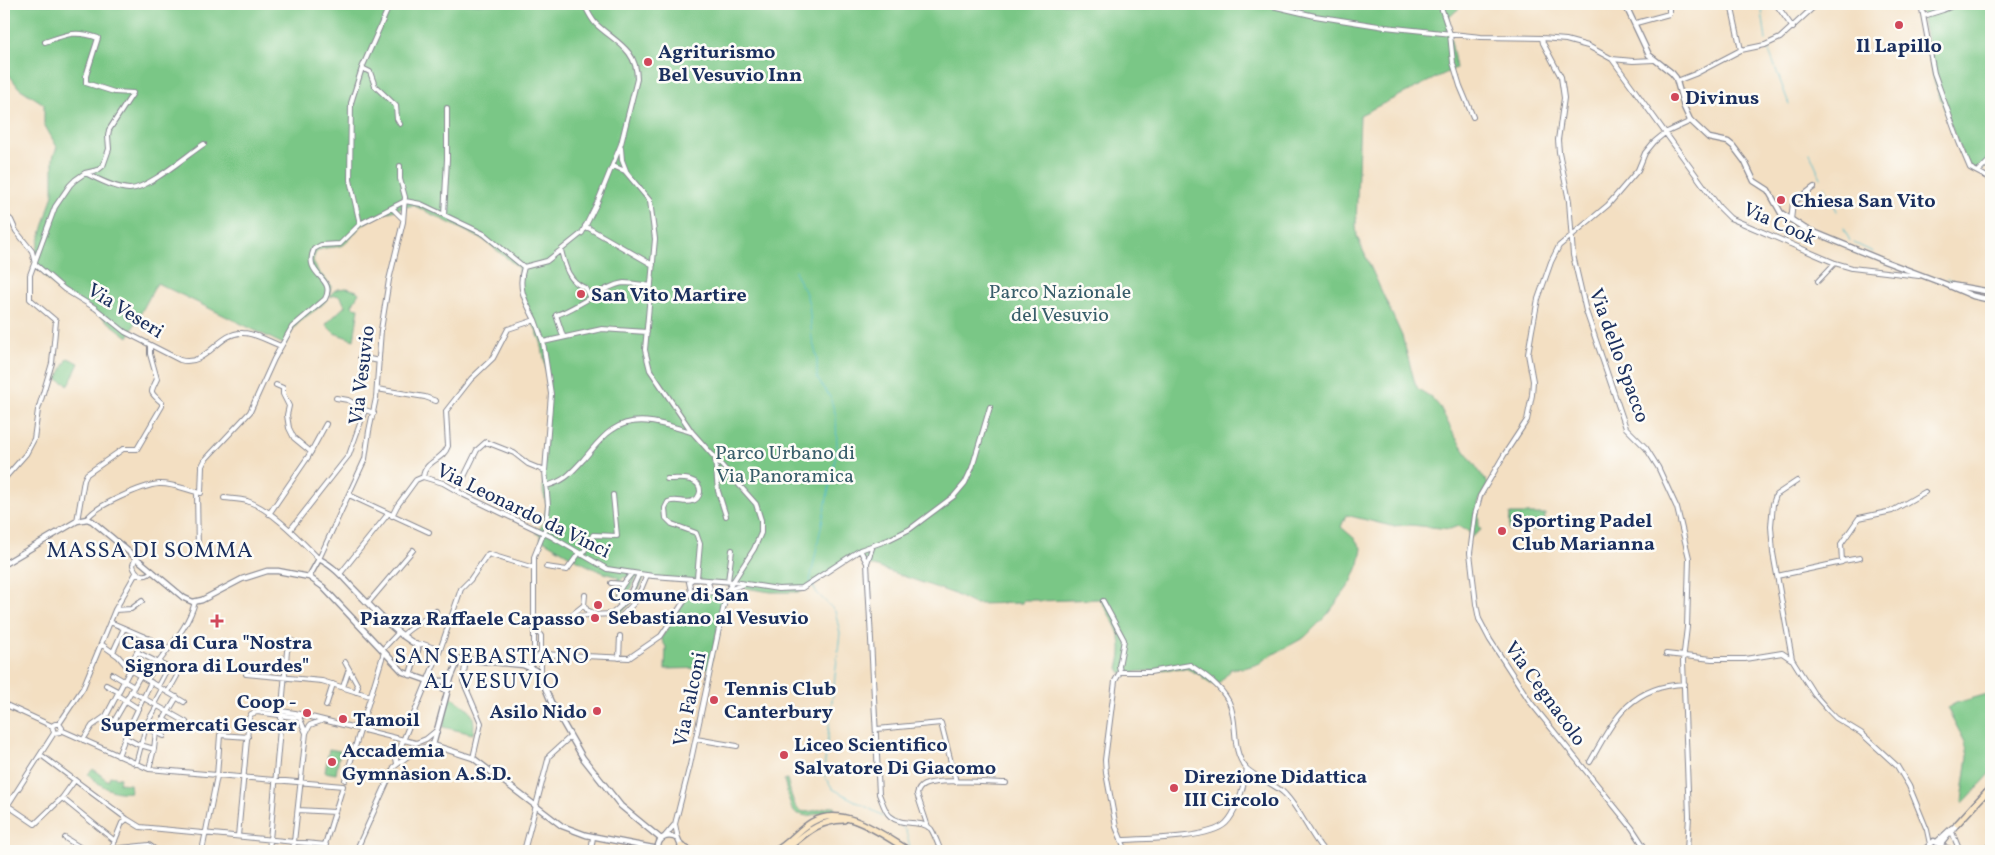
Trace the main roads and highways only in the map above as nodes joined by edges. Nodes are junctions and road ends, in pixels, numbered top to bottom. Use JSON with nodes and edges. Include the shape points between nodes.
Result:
{"nodes":[{"id":1,"x":1991,"y":787,"type":"edge"},
{"id":2,"x":852,"y":820,"type":"junction"},
{"id":3,"x":1957,"y":824,"type":"road end"},
{"id":4,"x":681,"y":849,"type":"edge"},
{"id":5,"x":910,"y":850,"type":"edge"},
{"id":6,"x":691,"y":851,"type":"edge"},
{"id":7,"x":775,"y":851,"type":"edge"},
{"id":8,"x":784,"y":851,"type":"edge"}],
"edges":[{"from":1,"to":3,"type":"main road"},
{"from":2,"to":5,"type":"main road"},
{"from":2,"to":7,"type":"main road","via":[[831,816],[814,821]]},
{"from":2,"to":8,"type":"main road","via":[[834,820],[816,826]]},
{"from":4,"to":6,"type":"main road"}]}
